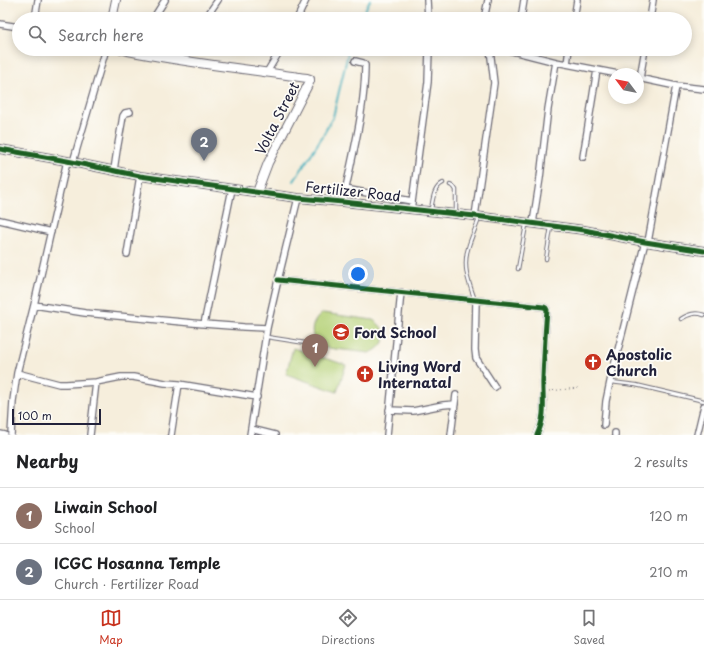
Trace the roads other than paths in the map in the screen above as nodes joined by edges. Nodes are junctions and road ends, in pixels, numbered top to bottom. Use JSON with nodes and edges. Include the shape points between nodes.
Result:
{"nodes":[{"id":1,"x":38,"y":0,"type":"edge"},
{"id":2,"x":116,"y":0,"type":"edge"},
{"id":3,"x":165,"y":0,"type":"edge"},
{"id":4,"x":218,"y":0,"type":"edge"},
{"id":5,"x":306,"y":0,"type":"edge"},
{"id":6,"x":427,"y":0,"type":"edge"},
{"id":7,"x":488,"y":0,"type":"edge"},
{"id":8,"x":524,"y":0,"type":"edge"},
{"id":9,"x":576,"y":0,"type":"edge"},
{"id":10,"x":653,"y":0,"type":"edge"},
{"id":11,"x":36,"y":12,"type":"edge"},
{"id":12,"x":113,"y":12,"type":"edge"},
{"id":13,"x":157,"y":12,"type":"edge"},
{"id":14,"x":210,"y":12,"type":"edge"},
{"id":15,"x":300,"y":12,"type":"edge"},
{"id":16,"x":428,"y":12,"type":"edge"},
{"id":17,"x":485,"y":12,"type":"edge"},
{"id":18,"x":522,"y":12,"type":"edge"},
{"id":19,"x":575,"y":12,"type":"edge"},
{"id":20,"x":651,"y":12,"type":"edge"},
{"id":21,"x":0,"y":24,"type":"edge"},
{"id":22,"x":12,"y":26,"type":"edge"},
{"id":23,"x":104,"y":56,"type":"edge"},
{"id":24,"x":159,"y":56,"type":"edge"},
{"id":25,"x":181,"y":56,"type":"edge"},
{"id":26,"x":277,"y":56,"type":"edge"},
{"id":27,"x":429,"y":56,"type":"edge"},
{"id":28,"x":491,"y":56,"type":"edge"},
{"id":29,"x":536,"y":56,"type":"edge"},
{"id":30,"x":568,"y":56,"type":"edge"},
{"id":31,"x":644,"y":56,"type":"edge"},
{"id":32,"x":178,"y":60,"type":"junction"},
{"id":33,"x":355,"y":61,"type":"dead end"},
{"id":34,"x":556,"y":62,"type":"junction"},
{"id":35,"x":567,"y":64,"type":"junction"},
{"id":36,"x":641,"y":68,"type":"edge"},
{"id":37,"x":597,"y":70,"type":"junction"},
{"id":38,"x":267,"y":72,"type":"junction"},
{"id":39,"x":608,"y":72,"type":"edge"},
{"id":40,"x":644,"y":79,"type":"edge"},
{"id":41,"x":676,"y":86,"type":"junction"},
{"id":42,"x":704,"y":89,"type":"edge"},
{"id":43,"x":130,"y":112,"type":"dead end"},
{"id":44,"x":0,"y":149,"type":"edge"},
{"id":45,"x":583,"y":157,"type":"dead end"},
{"id":46,"x":70,"y":162,"type":"junction"},
{"id":47,"x":114,"y":170,"type":"junction"},
{"id":48,"x":140,"y":176,"type":"junction"},
{"id":49,"x":442,"y":183,"type":"dead end"},
{"id":50,"x":450,"y":185,"type":"dead end"},
{"id":51,"x":232,"y":189,"type":"junction"},
{"id":52,"x":345,"y":189,"type":"junction"},
{"id":53,"x":257,"y":192,"type":"junction"},
{"id":54,"x":298,"y":198,"type":"junction"},
{"id":55,"x":343,"y":202,"type":"junction"},
{"id":56,"x":412,"y":205,"type":"junction"},
{"id":57,"x":430,"y":212,"type":"junction"},
{"id":58,"x":456,"y":214,"type":"junction"},
{"id":59,"x":477,"y":216,"type":"junction"},
{"id":60,"x":0,"y":220,"type":"edge"},
{"id":61,"x":530,"y":223,"type":"junction"},
{"id":62,"x":551,"y":225,"type":"junction"},
{"id":63,"x":50,"y":232,"type":"junction"},
{"id":64,"x":647,"y":242,"type":"junction"},
{"id":65,"x":704,"y":251,"type":"edge"},
{"id":66,"x":127,"y":254,"type":"dead end"},
{"id":67,"x":546,"y":258,"type":"dead end"},
{"id":68,"x":518,"y":269,"type":"dead end"},
{"id":69,"x":278,"y":280,"type":"junction"},
{"id":70,"x":401,"y":292,"type":"junction"},
{"id":71,"x":476,"y":300,"type":"junction"},
{"id":72,"x":34,"y":305,"type":"junction"},
{"id":73,"x":704,"y":315,"type":"edge"},
{"id":74,"x":681,"y":319,"type":"dead end"},
{"id":75,"x":204,"y":324,"type":"junction"},
{"id":76,"x":267,"y":328,"type":"junction"},
{"id":77,"x":266,"y":337,"type":"junction"},
{"id":78,"x":312,"y":344,"type":"dead end"},
{"id":79,"x":17,"y":373,"type":"junction"},
{"id":80,"x":96,"y":382,"type":"junction"},
{"id":81,"x":610,"y":382,"type":"junction"},
{"id":82,"x":179,"y":384,"type":"junction"},
{"id":83,"x":495,"y":387,"type":"dead end"},
{"id":84,"x":456,"y":395,"type":"dead end"},
{"id":85,"x":257,"y":397,"type":"junction"},
{"id":86,"x":704,"y":401,"type":"edge"},
{"id":87,"x":455,"y":404,"type":"junction"},
{"id":88,"x":704,"y":406,"type":"edge"},
{"id":89,"x":389,"y":410,"type":"junction"},
{"id":90,"x":604,"y":425,"type":"dead end"},
{"id":91,"x":250,"y":432,"type":"edge"},
{"id":92,"x":0,"y":434,"type":"edge"},
{"id":93,"x":5,"y":435,"type":"edge"},
{"id":94,"x":11,"y":435,"type":"edge"},
{"id":95,"x":90,"y":435,"type":"edge"},
{"id":96,"x":171,"y":435,"type":"edge"},
{"id":97,"x":275,"y":435,"type":"edge"},
{"id":98,"x":386,"y":435,"type":"edge"},
{"id":99,"x":451,"y":435,"type":"edge"},
{"id":100,"x":537,"y":435,"type":"edge"},
{"id":101,"x":697,"y":435,"type":"edge"}],
"edges":[{"from":1,"to":11,"type":"street"},
{"from":2,"to":12,"type":"street"},
{"from":3,"to":13,"type":"street"},
{"from":4,"to":14,"type":"street"},
{"from":5,"to":15,"type":"street"},
{"from":6,"to":16,"type":"street"},
{"from":7,"to":17,"type":"street"},
{"from":8,"to":18,"type":"street"},
{"from":9,"to":19,"type":"street"},
{"from":10,"to":20,"type":"street"},
{"from":21,"to":22,"type":"street"},
{"from":23,"to":46,"type":"street"},
{"from":24,"to":32,"type":"street","name":"Volta Street"},
{"from":25,"to":32,"type":"street"},
{"from":26,"to":38,"type":"street"},
{"from":27,"to":56,"type":"street","via":[[428,82]]},
{"from":28,"to":59,"type":"street","via":[[494,83]]},
{"from":29,"to":34,"type":"street"},
{"from":30,"to":35,"type":"street"},
{"from":31,"to":36,"type":"street"},
{"from":32,"to":38,"type":"street","name":"Volta Street"},
{"from":33,"to":52,"type":"street","via":[[365,66],[364,92]]},
{"from":34,"to":35,"type":"street"},
{"from":34,"to":61,"type":"street","via":[[540,178]]},
{"from":35,"to":37,"type":"street"},
{"from":37,"to":39,"type":"street"},
{"from":37,"to":45,"type":"street"},
{"from":38,"to":53,"type":"street","name":"Volta Street","via":[[311,80],[268,163]]},
{"from":40,"to":41,"type":"street"},
{"from":41,"to":42,"type":"street"},
{"from":41,"to":64,"type":"street"},
{"from":43,"to":47,"type":"street","via":[[123,116]]},
{"from":44,"to":46,"type":"street","name":"Fertilizer Road"},
{"from":46,"to":47,"type":"street","name":"Fertilizer Road"},
{"from":46,"to":63,"type":"street"},
{"from":47,"to":48,"type":"street","name":"Fertilizer Road"},
{"from":48,"to":51,"type":"street","name":"Fertilizer Road"},
{"from":48,"to":66,"type":"street"},
{"from":49,"to":57,"type":"lane","via":[[436,189]]},
{"from":50,"to":58,"type":"lane","via":[[456,190]]},
{"from":51,"to":53,"type":"street","name":"Fertilizer Road"},
{"from":51,"to":75,"type":"street"},
{"from":52,"to":55,"type":"street"},
{"from":52,"to":56,"type":"street"},
{"from":53,"to":54,"type":"street","name":"Fertilizer Road"},
{"from":54,"to":55,"type":"street","name":"Fertilizer Road"},
{"from":54,"to":69,"type":"street"},
{"from":55,"to":56,"type":"street","name":"Fertilizer Road"},
{"from":56,"to":57,"type":"street","name":"Fertilizer Road"},
{"from":57,"to":58,"type":"street","name":"Fertilizer Road"},
{"from":58,"to":59,"type":"street","name":"Fertilizer Road"},
{"from":59,"to":61,"type":"street","name":"Fertilizer Road"},
{"from":59,"to":71,"type":"lane","via":[[468,246],[466,266],[468,280]]},
{"from":60,"to":63,"type":"street"},
{"from":61,"to":62,"type":"street","name":"Fertilizer Road"},
{"from":61,"to":68,"type":"lane"},
{"from":62,"to":64,"type":"street","name":"Fertilizer Road"},
{"from":62,"to":67,"type":"lane"},
{"from":63,"to":72,"type":"street"},
{"from":64,"to":65,"type":"street","name":"Fertilizer Road"},
{"from":64,"to":81,"type":"street"},
{"from":69,"to":70,"type":"street"},
{"from":69,"to":76,"type":"street"},
{"from":70,"to":71,"type":"street"},
{"from":70,"to":89,"type":"street"},
{"from":71,"to":83,"type":"street","via":[[474,350],[476,358]]},
{"from":71,"to":100,"type":"street","via":[[546,308],[543,420]]},
{"from":72,"to":75,"type":"street","via":[[85,313]]},
{"from":72,"to":79,"type":"street"},
{"from":73,"to":74,"type":"lane","via":[[698,313]]},
{"from":75,"to":76,"type":"street"},
{"from":76,"to":77,"type":"street"},
{"from":77,"to":78,"type":"lane"},
{"from":77,"to":85,"type":"street"},
{"from":79,"to":80,"type":"street","via":[[59,384]]},
{"from":79,"to":94,"type":"street"},
{"from":80,"to":82,"type":"street","via":[[133,377]]},
{"from":80,"to":95,"type":"street"},
{"from":81,"to":86,"type":"lane","via":[[636,385]]},
{"from":81,"to":90,"type":"street"},
{"from":82,"to":85,"type":"street"},
{"from":82,"to":96,"type":"street"},
{"from":84,"to":87,"type":"street"},
{"from":85,"to":91,"type":"street"},
{"from":87,"to":89,"type":"street","via":[[413,411]]},
{"from":87,"to":99,"type":"street"},
{"from":88,"to":101,"type":"street"},
{"from":89,"to":98,"type":"street"},
{"from":91,"to":97,"type":"street"},
{"from":92,"to":93,"type":"street"}]}
